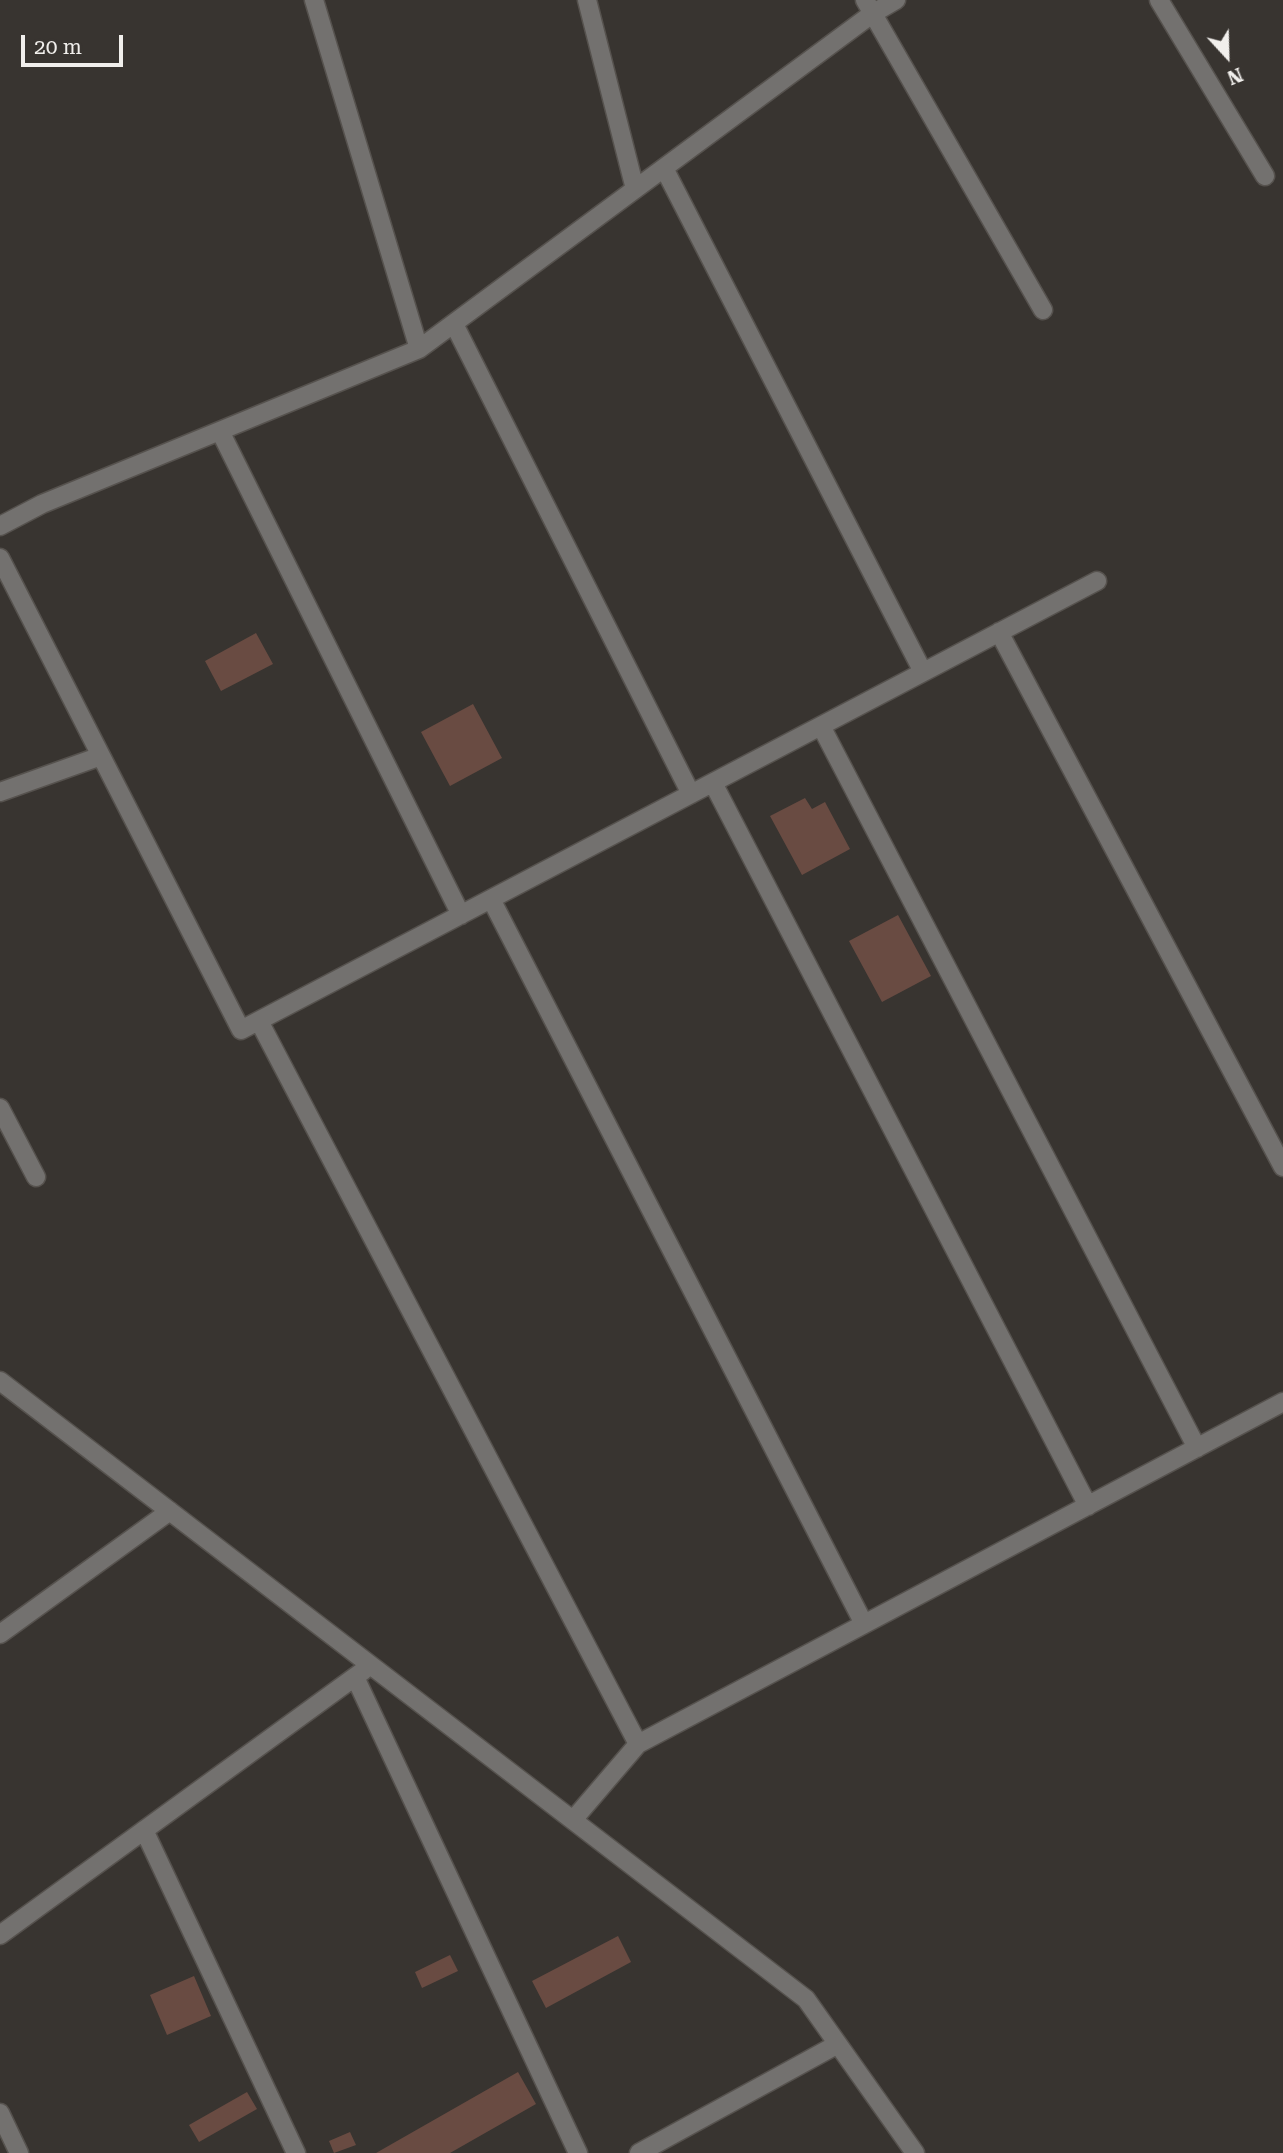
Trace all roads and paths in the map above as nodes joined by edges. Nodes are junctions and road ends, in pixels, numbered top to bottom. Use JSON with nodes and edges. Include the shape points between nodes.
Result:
{"nodes":[{"id":1,"x":314,"y":0,"type":"edge"},
{"id":2,"x":587,"y":0,"type":"edge"},
{"id":3,"x":896,"y":0,"type":"edge"},
{"id":4,"x":1159,"y":0,"type":"edge"},
{"id":5,"x":868,"y":7,"type":"edge"},
{"id":6,"x":664,"y":167,"type":"junction"},
{"id":7,"x":1265,"y":176,"type":"dead end"},
{"id":8,"x":635,"y":189,"type":"junction"},
{"id":9,"x":1043,"y":310,"type":"dead end"},
{"id":10,"x":453,"y":324,"type":"junction"},
{"id":11,"x":419,"y":349,"type":"junction"},
{"id":12,"x":220,"y":431,"type":"junction"},
{"id":13,"x":0,"y":526,"type":"edge"},
{"id":14,"x":0,"y":558,"type":"edge"},
{"id":15,"x":1097,"y":581,"type":"dead end"},
{"id":16,"x":999,"y":632,"type":"junction"},
{"id":17,"x":923,"y":672,"type":"junction"},
{"id":18,"x":821,"y":726,"type":"junction"},
{"id":19,"x":102,"y":756,"type":"junction"},
{"id":20,"x":713,"y":783,"type":"junction"},
{"id":21,"x":0,"y":792,"type":"edge"},
{"id":22,"x":691,"y":794,"type":"junction"},
{"id":23,"x":491,"y":899,"type":"junction"},
{"id":24,"x":461,"y":915,"type":"junction"},
{"id":25,"x":259,"y":1021,"type":"junction"},
{"id":26,"x":0,"y":1108,"type":"edge"},
{"id":27,"x":1283,"y":1167,"type":"edge"},
{"id":28,"x":36,"y":1177,"type":"dead end"},
{"id":29,"x":0,"y":1381,"type":"edge"},
{"id":30,"x":1283,"y":1402,"type":"edge"},
{"id":31,"x":1197,"y":1448,"type":"junction"},
{"id":32,"x":1088,"y":1506,"type":"junction"},
{"id":33,"x":170,"y":1511,"type":"junction"},
{"id":34,"x":864,"y":1624,"type":"junction"},
{"id":35,"x":0,"y":1634,"type":"edge"},
{"id":36,"x":372,"y":1665,"type":"junction"},
{"id":37,"x":355,"y":1677,"type":"junction"},
{"id":38,"x":638,"y":1744,"type":"junction"},
{"id":39,"x":573,"y":1820,"type":"junction"},
{"id":40,"x":144,"y":1830,"type":"junction"},
{"id":41,"x":0,"y":1935,"type":"edge"},
{"id":42,"x":838,"y":2044,"type":"junction"},
{"id":43,"x":0,"y":2113,"type":"edge"},
{"id":44,"x":19,"y":2153,"type":"edge"},
{"id":45,"x":296,"y":2153,"type":"edge"},
{"id":46,"x":578,"y":2153,"type":"edge"},
{"id":47,"x":639,"y":2153,"type":"edge"},
{"id":48,"x":915,"y":2153,"type":"edge"}],
"edges":[{"from":1,"to":11,"type":"street"},
{"from":2,"to":8,"type":"street"},
{"from":3,"to":5,"type":"street"},
{"from":4,"to":7,"type":"street"},
{"from":5,"to":6,"type":"street"},
{"from":5,"to":9,"type":"street"},
{"from":6,"to":8,"type":"street"},
{"from":6,"to":17,"type":"street"},
{"from":8,"to":10,"type":"street"},
{"from":10,"to":11,"type":"street"},
{"from":10,"to":22,"type":"street"},
{"from":11,"to":12,"type":"street"},
{"from":12,"to":13,"type":"street","via":[[42,504]]},
{"from":12,"to":24,"type":"street"},
{"from":14,"to":19,"type":"street"},
{"from":15,"to":16,"type":"street"},
{"from":16,"to":17,"type":"street"},
{"from":16,"to":27,"type":"street"},
{"from":17,"to":18,"type":"street"},
{"from":18,"to":20,"type":"street"},
{"from":18,"to":31,"type":"street"},
{"from":19,"to":21,"type":"street"},
{"from":19,"to":25,"type":"street","via":[[242,1030]]},
{"from":20,"to":22,"type":"street"},
{"from":20,"to":32,"type":"street"},
{"from":22,"to":23,"type":"street"},
{"from":23,"to":24,"type":"street"},
{"from":23,"to":34,"type":"street"},
{"from":24,"to":25,"type":"street"},
{"from":25,"to":38,"type":"street"},
{"from":26,"to":28,"type":"street"},
{"from":29,"to":33,"type":"street"},
{"from":30,"to":31,"type":"street"},
{"from":31,"to":32,"type":"street"},
{"from":32,"to":34,"type":"street"},
{"from":33,"to":35,"type":"street"},
{"from":33,"to":36,"type":"street"},
{"from":34,"to":38,"type":"street"},
{"from":36,"to":37,"type":"street"},
{"from":36,"to":39,"type":"street"},
{"from":37,"to":40,"type":"street"},
{"from":37,"to":46,"type":"street"},
{"from":38,"to":39,"type":"street"},
{"from":39,"to":42,"type":"street","via":[[806,1998]]},
{"from":40,"to":41,"type":"street"},
{"from":40,"to":45,"type":"street"},
{"from":42,"to":47,"type":"street"},
{"from":42,"to":48,"type":"street"},
{"from":43,"to":44,"type":"street"}]}
